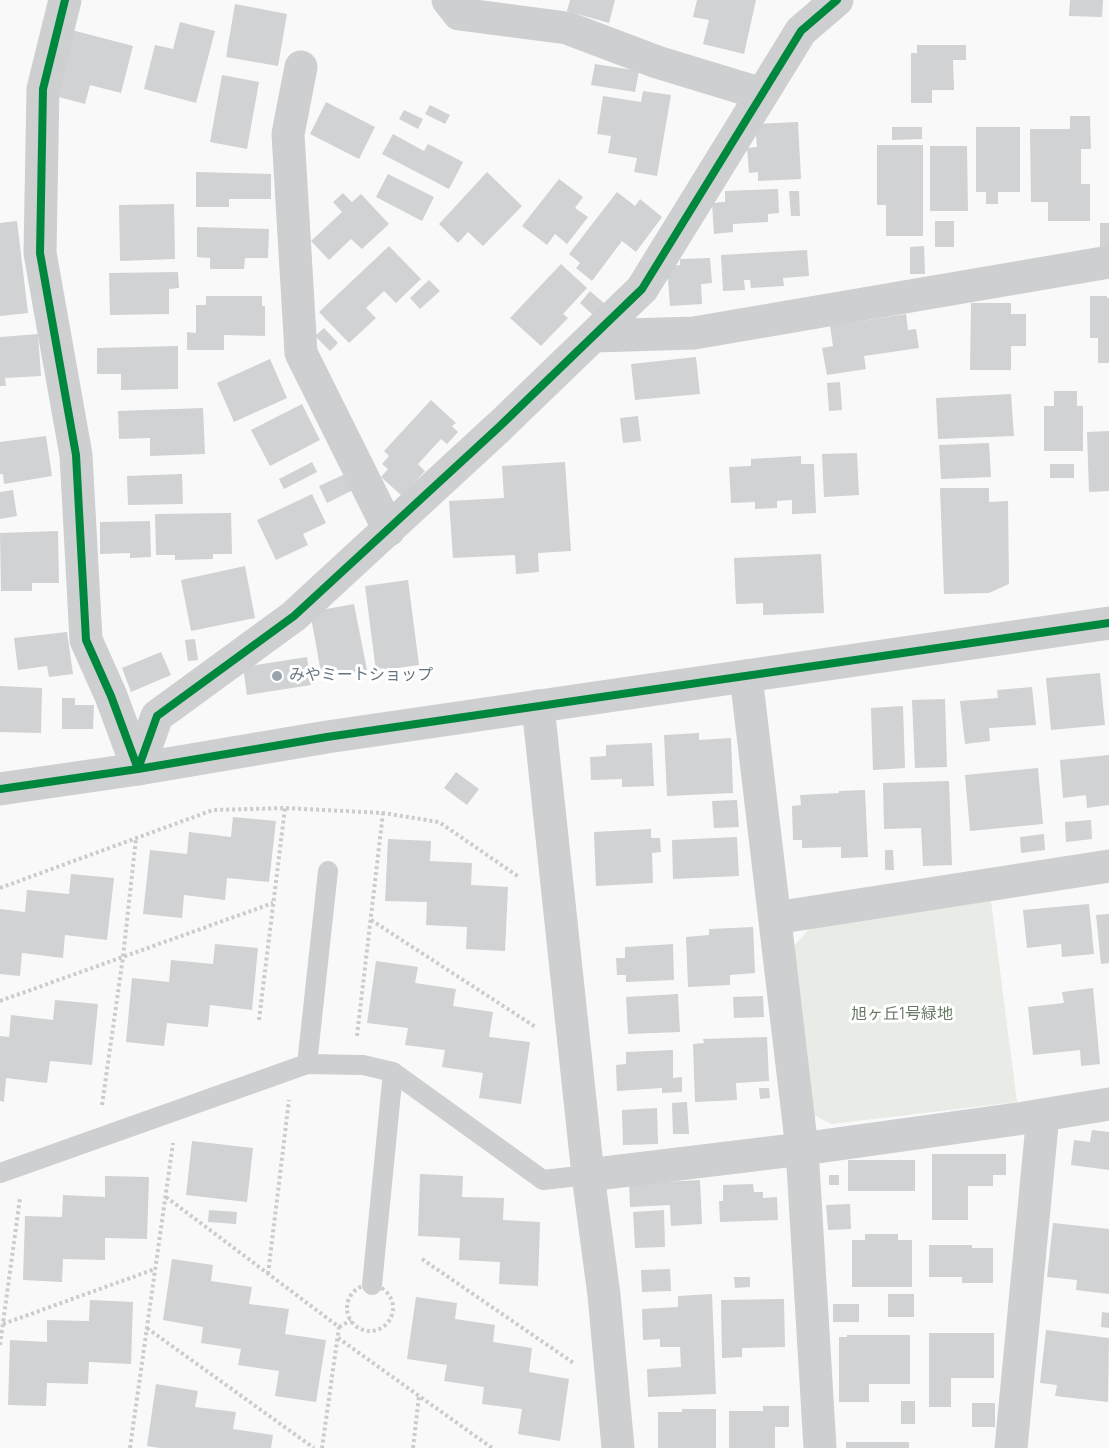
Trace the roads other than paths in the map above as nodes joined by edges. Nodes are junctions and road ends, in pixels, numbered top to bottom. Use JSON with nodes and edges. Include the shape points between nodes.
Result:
{"nodes":[{"id":1,"x":65,"y":0,"type":"edge"},
{"id":2,"x":448,"y":0,"type":"edge"},
{"id":3,"x":837,"y":0,"type":"edge"},
{"id":4,"x":301,"y":67,"type":"dead end"},
{"id":5,"x":762,"y":94,"type":"junction"},
{"id":6,"x":1109,"y":262,"type":"edge"},
{"id":7,"x":595,"y":336,"type":"junction"},
{"id":8,"x":389,"y":530,"type":"junction"},
{"id":9,"x":1109,"y":623,"type":"edge"},
{"id":10,"x":746,"y":676,"type":"junction"},
{"id":11,"x":538,"y":706,"type":"junction"},
{"id":12,"x":138,"y":769,"type":"junction"},
{"id":13,"x":0,"y":789,"type":"edge"},
{"id":14,"x":1109,"y":866,"type":"edge"},
{"id":15,"x":328,"y":871,"type":"dead end"},
{"id":16,"x":775,"y":918,"type":"junction"},
{"id":17,"x":299,"y":1067,"type":"junction"},
{"id":18,"x":393,"y":1072,"type":"junction"},
{"id":19,"x":1109,"y":1104,"type":"edge"},
{"id":20,"x":1043,"y":1115,"type":"junction"},
{"id":21,"x":802,"y":1149,"type":"junction"},
{"id":22,"x":0,"y":1173,"type":"edge"},
{"id":23,"x":588,"y":1175,"type":"junction"},
{"id":24,"x":372,"y":1285,"type":"dead end"},
{"id":25,"x":618,"y":1448,"type":"edge"},
{"id":26,"x":820,"y":1448,"type":"edge"},
{"id":27,"x":1011,"y":1448,"type":"edge"}],
"edges":[{"from":1,"to":12,"type":"street","via":[[43,89],[40,252],[76,455],[86,640]]},
{"from":2,"to":5,"type":"street","via":[[459,14],[567,28],[657,62]]},
{"from":3,"to":5,"type":"street","via":[[801,31]]},
{"from":4,"to":8,"type":"street","via":[[288,134],[301,352]]},
{"from":5,"to":7,"type":"street","via":[[642,289]]},
{"from":6,"to":7,"type":"street","via":[[694,333]]},
{"from":7,"to":8,"type":"street"},
{"from":8,"to":12,"type":"street","via":[[294,616],[157,716]]},
{"from":9,"to":10,"type":"street"},
{"from":10,"to":11,"type":"street"},
{"from":10,"to":16,"type":"street"},
{"from":11,"to":12,"type":"street"},
{"from":11,"to":23,"type":"street"},
{"from":12,"to":13,"type":"street"},
{"from":14,"to":16,"type":"street"},
{"from":15,"to":17,"type":"lane"},
{"from":16,"to":21,"type":"street"},
{"from":17,"to":18,"type":"lane","via":[[363,1065]]},
{"from":17,"to":22,"type":"lane"},
{"from":18,"to":23,"type":"lane","via":[[543,1180]]},
{"from":18,"to":24,"type":"lane"},
{"from":19,"to":20,"type":"street"},
{"from":20,"to":21,"type":"street"},
{"from":20,"to":27,"type":"street"},
{"from":21,"to":23,"type":"street"},
{"from":21,"to":26,"type":"street"},
{"from":23,"to":25,"type":"street"}]}
